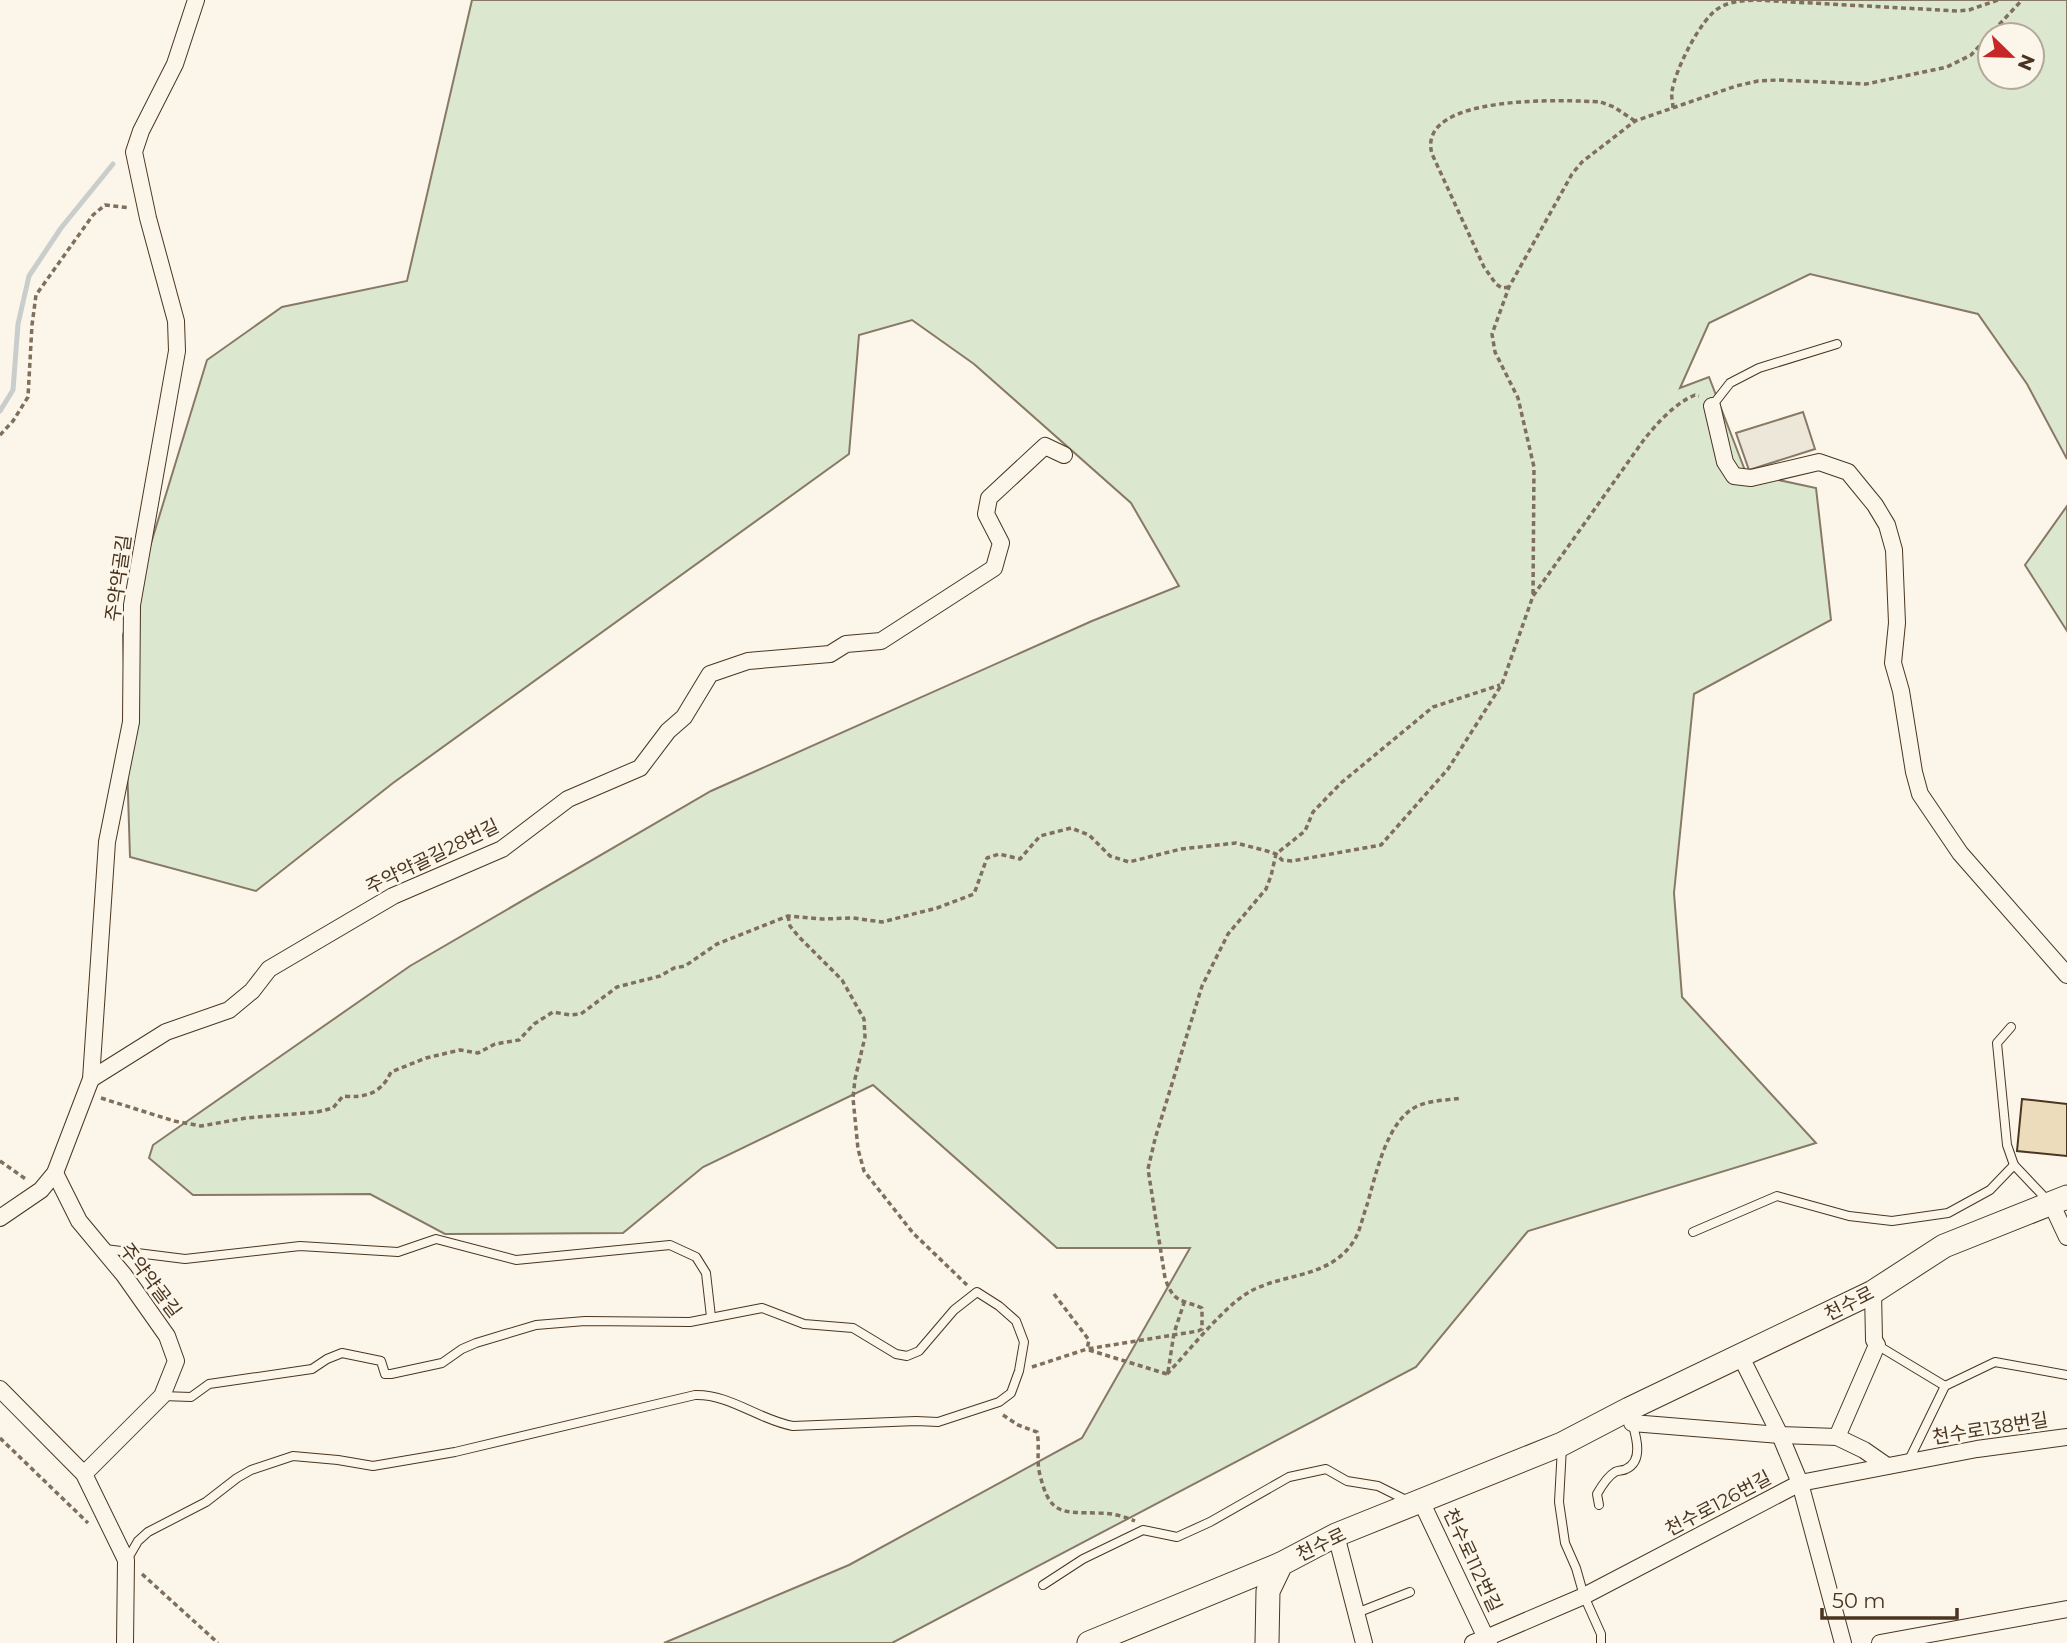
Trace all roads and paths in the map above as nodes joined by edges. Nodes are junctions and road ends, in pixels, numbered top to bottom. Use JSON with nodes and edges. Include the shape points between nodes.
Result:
{"nodes":[{"id":1,"x":196,"y":0,"type":"edge"},
{"id":2,"x":1998,"y":0,"type":"edge"},
{"id":3,"x":2022,"y":0,"type":"edge"},
{"id":4,"x":1673,"y":108,"type":"junction"},
{"id":5,"x":1635,"y":121,"type":"junction"},
{"id":6,"x":146,"y":210,"type":"junction"},
{"id":7,"x":1509,"y":287,"type":"junction"},
{"id":8,"x":1837,"y":344,"type":"dead end"},
{"id":9,"x":1712,"y":406,"type":"junction"},
{"id":10,"x":0,"y":435,"type":"edge"},
{"id":11,"x":1064,"y":455,"type":"dead end"},
{"id":12,"x":1533,"y":596,"type":"junction"},
{"id":13,"x":1502,"y":684,"type":"junction"},
{"id":14,"x":1276,"y":854,"type":"junction"},
{"id":15,"x":788,"y":916,"type":"junction"},
{"id":16,"x":2067,"y":975,"type":"edge"},
{"id":17,"x":2011,"y":1027,"type":"dead end"},
{"id":18,"x":89,"y":1086,"type":"junction"},
{"id":19,"x":1462,"y":1098,"type":"dead end"},
{"id":20,"x":0,"y":1161,"type":"edge"},
{"id":21,"x":2014,"y":1165,"type":"junction"},
{"id":22,"x":55,"y":1173,"type":"junction"},
{"id":23,"x":41,"y":1190,"type":"junction"},
{"id":24,"x":2059,"y":1201,"type":"edge"},
{"id":25,"x":0,"y":1218,"type":"edge"},
{"id":26,"x":1693,"y":1232,"type":"dead end"},
{"id":27,"x":2067,"y":1237,"type":"edge"},
{"id":28,"x":102,"y":1249,"type":"junction"},
{"id":29,"x":977,"y":1292,"type":"junction"},
{"id":30,"x":1873,"y":1292,"type":"junction"},
{"id":31,"x":1054,"y":1294,"type":"dead end"},
{"id":32,"x":1184,"y":1303,"type":"junction"},
{"id":33,"x":711,"y":1317,"type":"junction"},
{"id":34,"x":1174,"y":1334,"type":"junction"},
{"id":35,"x":1877,"y":1345,"type":"junction"},
{"id":36,"x":1087,"y":1349,"type":"junction"},
{"id":37,"x":1741,"y":1357,"type":"junction"},
{"id":38,"x":1019,"y":1371,"type":"junction"},
{"id":39,"x":1167,"y":1374,"type":"junction"},
{"id":40,"x":2067,"y":1375,"type":"edge"},
{"id":41,"x":1944,"y":1386,"type":"junction"},
{"id":42,"x":0,"y":1389,"type":"edge"},
{"id":43,"x":162,"y":1396,"type":"junction"},
{"id":44,"x":1003,"y":1416,"type":"dead end"},
{"id":45,"x":1631,"y":1416,"type":"junction"},
{"id":46,"x":1780,"y":1435,"type":"junction"},
{"id":47,"x":1837,"y":1437,"type":"junction"},
{"id":48,"x":2067,"y":1437,"type":"edge"},
{"id":49,"x":1562,"y":1444,"type":"junction"},
{"id":50,"x":1915,"y":1461,"type":"junction"},
{"id":51,"x":1887,"y":1466,"type":"junction"},
{"id":52,"x":84,"y":1474,"type":"junction"},
{"id":53,"x":1800,"y":1483,"type":"junction"},
{"id":54,"x":1418,"y":1502,"type":"junction"},
{"id":55,"x":1599,"y":1505,"type":"dead end"},
{"id":56,"x":1143,"y":1530,"type":"junction"},
{"id":57,"x":1336,"y":1535,"type":"junction"},
{"id":58,"x":127,"y":1560,"type":"junction"},
{"id":59,"x":1281,"y":1564,"type":"junction"},
{"id":60,"x":1043,"y":1585,"type":"dead end"},
{"id":61,"x":1410,"y":1592,"type":"dead end"},
{"id":62,"x":1584,"y":1596,"type":"junction"},
{"id":63,"x":2067,"y":1609,"type":"edge"},
{"id":64,"x":1354,"y":1614,"type":"junction"},
{"id":65,"x":1483,"y":1641,"type":"edge"},
{"id":66,"x":125,"y":1643,"type":"edge"},
{"id":67,"x":1089,"y":1643,"type":"edge"},
{"id":68,"x":1267,"y":1643,"type":"edge"},
{"id":69,"x":1364,"y":1643,"type":"edge"},
{"id":70,"x":1601,"y":1643,"type":"edge"},
{"id":71,"x":1843,"y":1643,"type":"edge"},
{"id":72,"x":1880,"y":1643,"type":"edge"}],
"edges":[{"from":1,"to":6,"type":"street","name":"주약약골길","via":[[175,64],[134,152]]},
{"from":2,"to":4,"type":"path","via":[[1958,11],[1755,0],[1729,3],[1711,13],[1696,35],[1675,78]]},
{"from":3,"to":4,"type":"path","via":[[1971,55],[1947,67],[1866,84],[1758,81]]},
{"from":4,"to":5,"type":"path"},
{"from":5,"to":7,"type":"path","via":[[1572,174]]},
{"from":5,"to":7,"type":"path","via":[[1601,102],[1507,103],[1460,112],[1434,132],[1432,154],[1484,267],[1496,284]]},
{"from":6,"to":10,"type":"path","via":[[105,205],[36,295],[28,397]]},
{"from":6,"to":18,"type":"street","name":"주약약골길","via":[[176,321],[177,351],[132,605],[131,722],[107,842]]},
{"from":7,"to":12,"type":"path","via":[[1492,341],[1518,398],[1534,467]]},
{"from":8,"to":9,"type":"lane","via":[[1759,368],[1730,383]]},
{"from":9,"to":12,"type":"path","via":[[1699,396],[1689,397],[1653,428]]},
{"from":9,"to":16,"type":"street","via":[[1725,462],[1734,476],[1751,478],[1819,462],[1848,472],[1875,505],[1894,551],[1897,623],[1893,663],[1920,794],[1960,853]]},
{"from":11,"to":18,"type":"street","name":"주약약골길28번길","via":[[1045,446],[989,498],[986,514],[1001,543],[995,568],[881,641],[846,644],[830,654],[748,661],[710,674],[684,718],[640,768],[568,800],[502,849],[382,902],[269,969],[252,992],[229,1010],[166,1032]]},
{"from":12,"to":13,"type":"path"},
{"from":13,"to":14,"type":"path","via":[[1433,707],[1340,783],[1313,812],[1305,831]]},
{"from":13,"to":14,"type":"path","via":[[1460,753],[1381,845],[1292,861]]},
{"from":14,"to":15,"type":"path","via":[[1236,843],[1181,849],[1129,862],[1110,856],[1089,835],[1071,828],[1040,836],[1020,859],[999,854],[987,858],[974,894],[949,904],[882,922]]},
{"from":14,"to":32,"type":"path","via":[[1266,889],[1228,934],[1202,986],[1150,1158],[1165,1278],[1172,1294]]},
{"from":15,"to":18,"type":"path","via":[[718,944],[685,966],[617,987],[581,1014],[553,1012],[519,1040],[478,1053],[460,1050],[403,1066],[364,1098],[343,1096],[333,1108],[317,1112],[193,1126]]},
{"from":15,"to":29,"type":"path","via":[[799,937],[842,979],[864,1019],[853,1098],[864,1171],[913,1233]]},
{"from":17,"to":21,"type":"lane","via":[[1997,1043],[2007,1145]]},
{"from":18,"to":22,"type":"street","name":"주약약골길"},
{"from":19,"to":39,"type":"path","via":[[1420,1105],[1398,1123],[1385,1146],[1358,1232],[1346,1251],[1314,1272],[1248,1292]]},
{"from":20,"to":23,"type":"path"},
{"from":21,"to":24,"type":"lane"},
{"from":21,"to":26,"type":"lane","via":[[1990,1190],[1948,1213],[1892,1221],[1849,1216],[1777,1196]]},
{"from":22,"to":23,"type":"street","name":"주약약골길"},
{"from":22,"to":28,"type":"street","name":"주약약골길","via":[[79,1221]]},
{"from":23,"to":25,"type":"street","name":"주약약골길"},
{"from":24,"to":27,"type":"street"},
{"from":24,"to":30,"type":"street","name":"천수로","via":[[1944,1246]]},
{"from":28,"to":33,"type":"lane","via":[[184,1259],[300,1246],[398,1252],[436,1239],[516,1260],[670,1245],[696,1257],[706,1273]]},
{"from":28,"to":43,"type":"street","name":"주약약골길","via":[[167,1336],[176,1361]]},
{"from":29,"to":33,"type":"lane","via":[[954,1310],[919,1350],[907,1356],[853,1328],[803,1324],[762,1308]]},
{"from":29,"to":38,"type":"lane","via":[[1016,1321],[1024,1342]]},
{"from":30,"to":35,"type":"street"},
{"from":30,"to":37,"type":"street","name":"천수로"},
{"from":31,"to":36,"type":"path","via":[[1089,1340]]},
{"from":32,"to":34,"type":"path"},
{"from":32,"to":34,"type":"path","via":[[1202,1308],[1202,1329]]},
{"from":33,"to":43,"type":"lane","via":[[690,1322],[536,1325],[475,1343],[426,1368],[385,1374],[381,1361],[342,1353],[312,1369],[209,1384],[191,1397]]},
{"from":34,"to":36,"type":"path"},
{"from":34,"to":39,"type":"path"},
{"from":35,"to":41,"type":"lane"},
{"from":35,"to":47,"type":"street"},
{"from":36,"to":38,"type":"path"},
{"from":36,"to":39,"type":"path"},
{"from":37,"to":45,"type":"street","name":"천수로"},
{"from":37,"to":46,"type":"street","name":"천수로126번길"},
{"from":38,"to":58,"type":"lane","via":[[1011,1393],[999,1402],[938,1422],[793,1426],[714,1397],[695,1395],[455,1452],[373,1466],[293,1456],[251,1470],[206,1502],[148,1532]]},
{"from":40,"to":41,"type":"lane","via":[[1995,1362]]},
{"from":41,"to":50,"type":"lane"},
{"from":42,"to":52,"type":"street"},
{"from":43,"to":52,"type":"street","name":"주약약골길"},
{"from":44,"to":56,"type":"path","via":[[1037,1432],[1040,1476],[1056,1509],[1120,1515],[1138,1522]]},
{"from":45,"to":46,"type":"street"},
{"from":45,"to":49,"type":"street","name":"천수로"},
{"from":45,"to":55,"type":"lane","via":[[1638,1448],[1634,1463],[1601,1486]]},
{"from":46,"to":47,"type":"street"},
{"from":46,"to":53,"type":"street","name":"천수로126번길"},
{"from":47,"to":51,"type":"street"},
{"from":48,"to":50,"type":"street","name":"천수로138번길"},
{"from":49,"to":54,"type":"street","name":"천수로"},
{"from":49,"to":62,"type":"lane","via":[[1559,1502],[1565,1544]]},
{"from":50,"to":51,"type":"street","name":"천수로126번길"},
{"from":51,"to":53,"type":"street","name":"천수로126번길"},
{"from":52,"to":58,"type":"street"},
{"from":53,"to":62,"type":"street","name":"천수로126번길"},
{"from":53,"to":71,"type":"street","name":"천수로126번길"},
{"from":54,"to":56,"type":"lane","via":[[1378,1486],[1347,1481],[1326,1469],[1289,1477],[1177,1537]]},
{"from":54,"to":57,"type":"street","name":"천수로"},
{"from":54,"to":65,"type":"street","name":"천수로112번길"},
{"from":56,"to":60,"type":"lane","via":[[1083,1559]]},
{"from":57,"to":59,"type":"street","name":"천수로"},
{"from":57,"to":64,"type":"street"},
{"from":58,"to":66,"type":"street"},
{"from":59,"to":67,"type":"street"},
{"from":59,"to":68,"type":"street","name":"천수로","via":[[1268,1591]]},
{"from":61,"to":64,"type":"lane"},
{"from":62,"to":65,"type":"street","name":"천수로112번길"},
{"from":62,"to":70,"type":"lane"},
{"from":63,"to":72,"type":"street"},
{"from":64,"to":69,"type":"street"}]}
